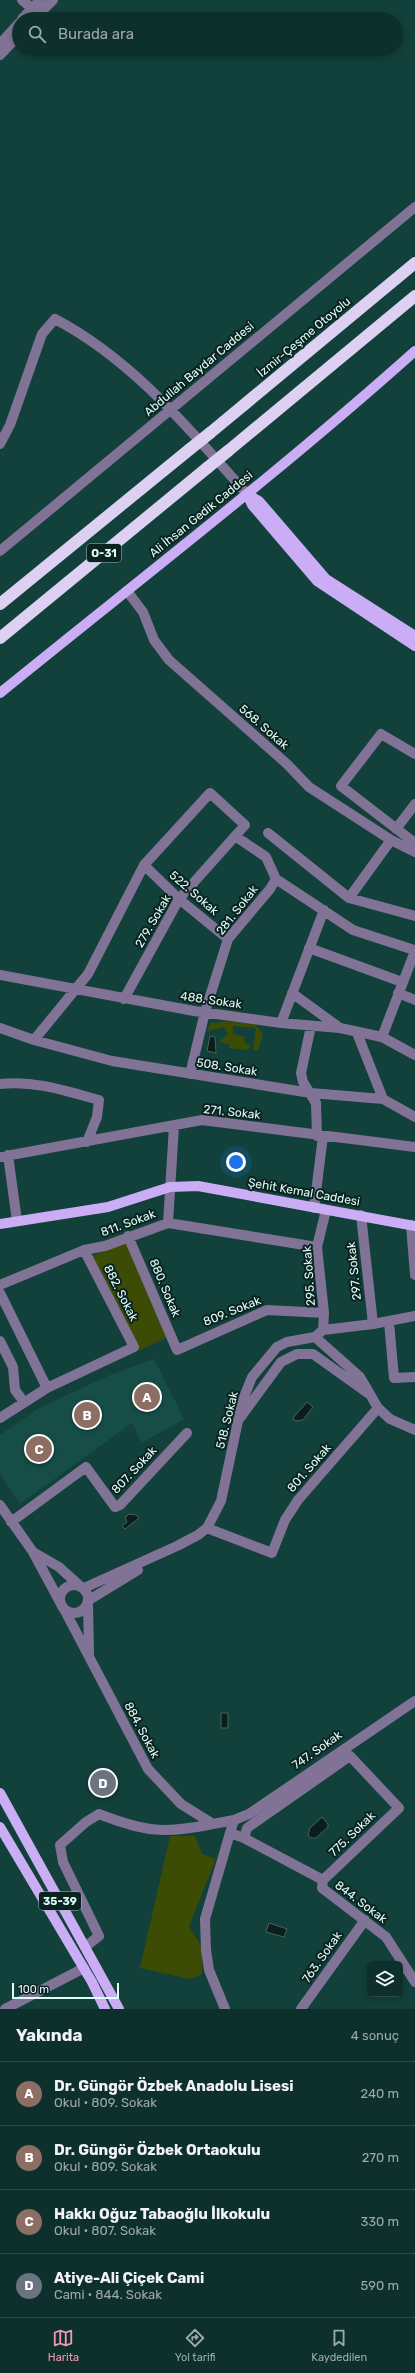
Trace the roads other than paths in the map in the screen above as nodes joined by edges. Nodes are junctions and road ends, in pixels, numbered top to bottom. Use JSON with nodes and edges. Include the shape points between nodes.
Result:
{"nodes":[{"id":1,"x":22,"y":0,"type":"edge"},
{"id":2,"x":40,"y":0,"type":"edge"},
{"id":3,"x":53,"y":0,"type":"edge"},
{"id":4,"x":32,"y":8,"type":"junction"},
{"id":5,"x":28,"y":12,"type":"edge"},
{"id":6,"x":41,"y":12,"type":"edge"},
{"id":7,"x":12,"y":31,"type":"edge"},
{"id":8,"x":12,"y":42,"type":"edge"},
{"id":9,"x":0,"y":44,"type":"edge"},
{"id":10,"x":0,"y":54,"type":"edge"},
{"id":11,"x":415,"y":207,"type":"edge"},
{"id":12,"x":415,"y":263,"type":"edge"},
{"id":13,"x":415,"y":296,"type":"edge"},
{"id":14,"x":415,"y":351,"type":"edge"},
{"id":15,"x":170,"y":409,"type":"junction"},
{"id":16,"x":0,"y":444,"type":"edge"},
{"id":17,"x":247,"y":494,"type":"junction"},
{"id":18,"x":1,"y":547,"type":"edge"},
{"id":19,"x":127,"y":591,"type":"junction"},
{"id":20,"x":0,"y":604,"type":"edge"},
{"id":21,"x":415,"y":636,"type":"edge"},
{"id":22,"x":0,"y":638,"type":"edge"},
{"id":23,"x":415,"y":646,"type":"edge"},
{"id":24,"x":0,"y":693,"type":"edge"},
{"id":25,"x":415,"y":754,"type":"edge"},
{"id":26,"x":415,"y":804,"type":"edge"},
{"id":27,"x":396,"y":829,"type":"junction"},
{"id":28,"x":268,"y":833,"type":"dead end"},
{"id":29,"x":235,"y":836,"type":"junction"},
{"id":30,"x":391,"y":840,"type":"junction"},
{"id":31,"x":415,"y":843,"type":"edge"},
{"id":32,"x":415,"y":852,"type":"edge"},
{"id":33,"x":144,"y":865,"type":"junction"},
{"id":34,"x":276,"y":879,"type":"junction"},
{"id":35,"x":349,"y":898,"type":"junction"},
{"id":36,"x":179,"y":899,"type":"junction"},
{"id":37,"x":324,"y":910,"type":"junction"},
{"id":38,"x":415,"y":916,"type":"edge"},
{"id":39,"x":228,"y":940,"type":"junction"},
{"id":40,"x":309,"y":948,"type":"junction"},
{"id":41,"x":414,"y":950,"type":"edge"},
{"id":42,"x":0,"y":975,"type":"edge"},
{"id":43,"x":402,"y":982,"type":"junction"},
{"id":44,"x":75,"y":990,"type":"junction"},
{"id":45,"x":292,"y":993,"type":"junction"},
{"id":46,"x":398,"y":993,"type":"junction"},
{"id":47,"x":124,"y":999,"type":"junction"},
{"id":48,"x":415,"y":1000,"type":"edge"},
{"id":49,"x":205,"y":1012,"type":"junction"},
{"id":50,"x":281,"y":1023,"type":"junction"},
{"id":51,"x":311,"y":1026,"type":"junction"},
{"id":52,"x":0,"y":1028,"type":"edge"},
{"id":53,"x":340,"y":1028,"type":"junction"},
{"id":54,"x":357,"y":1033,"type":"junction"},
{"id":55,"x":382,"y":1037,"type":"junction"},
{"id":56,"x":34,"y":1040,"type":"junction"},
{"id":57,"x":415,"y":1055,"type":"edge"},
{"id":58,"x":190,"y":1074,"type":"junction"},
{"id":59,"x":0,"y":1084,"type":"edge"},
{"id":60,"x":311,"y":1093,"type":"junction"},
{"id":61,"x":383,"y":1099,"type":"junction"},
{"id":62,"x":415,"y":1117,"type":"edge"},
{"id":63,"x":174,"y":1126,"type":"junction"},
{"id":64,"x":320,"y":1136,"type":"junction"},
{"id":65,"x":87,"y":1142,"type":"junction"},
{"id":66,"x":415,"y":1147,"type":"edge"},
{"id":67,"x":4,"y":1156,"type":"edge"},
{"id":68,"x":170,"y":1187,"type":"junction"},
{"id":69,"x":314,"y":1208,"type":"junction"},
{"id":70,"x":326,"y":1210,"type":"junction"},
{"id":71,"x":361,"y":1215,"type":"junction"},
{"id":72,"x":17,"y":1220,"type":"junction"},
{"id":73,"x":168,"y":1223,"type":"junction"},
{"id":74,"x":0,"y":1224,"type":"edge"},
{"id":75,"x":413,"y":1225,"type":"edge"},
{"id":76,"x":128,"y":1236,"type":"junction"},
{"id":77,"x":317,"y":1247,"type":"junction"},
{"id":78,"x":84,"y":1250,"type":"junction"},
{"id":79,"x":415,"y":1275,"type":"edge"},
{"id":80,"x":0,"y":1285,"type":"edge"},
{"id":81,"x":0,"y":1293,"type":"edge"},
{"id":82,"x":324,"y":1312,"type":"junction"},
{"id":83,"x":415,"y":1316,"type":"edge"},
{"id":84,"x":389,"y":1322,"type":"junction"},
{"id":85,"x":373,"y":1324,"type":"junction"},
{"id":86,"x":323,"y":1330,"type":"junction"},
{"id":87,"x":315,"y":1337,"type":"junction"},
{"id":88,"x":0,"y":1341,"type":"edge"},
{"id":89,"x":177,"y":1350,"type":"joint"},
{"id":90,"x":415,"y":1377,"type":"edge"},
{"id":91,"x":47,"y":1388,"type":"junction"},
{"id":92,"x":369,"y":1394,"type":"junction"},
{"id":93,"x":24,"y":1402,"type":"junction"},
{"id":94,"x":378,"y":1408,"type":"junction"},
{"id":95,"x":1,"y":1413,"type":"edge"},
{"id":96,"x":239,"y":1420,"type":"junction"},
{"id":97,"x":415,"y":1430,"type":"edge"},
{"id":98,"x":187,"y":1433,"type":"dead end"},
{"id":99,"x":1,"y":1509,"type":"edge"},
{"id":100,"x":11,"y":1522,"type":"junction"},
{"id":101,"x":207,"y":1528,"type":"junction"},
{"id":102,"x":176,"y":1546,"type":"junction"},
{"id":103,"x":33,"y":1552,"type":"junction"},
{"id":104,"x":82,"y":1587,"type":"junction"},
{"id":105,"x":88,"y":1602,"type":"junction"},
{"id":106,"x":62,"y":1605,"type":"junction"},
{"id":107,"x":89,"y":1658,"type":"junction"},
{"id":108,"x":415,"y":1701,"type":"edge"},
{"id":109,"x":0,"y":1793,"type":"edge"},
{"id":110,"x":234,"y":1820,"type":"junction"},
{"id":111,"x":213,"y":1824,"type":"junction"},
{"id":112,"x":0,"y":1827,"type":"edge"},
{"id":113,"x":230,"y":1833,"type":"junction"},
{"id":114,"x":244,"y":1838,"type":"junction"},
{"id":115,"x":323,"y":1880,"type":"junction"},
{"id":116,"x":365,"y":1920,"type":"junction"},
{"id":117,"x":86,"y":1946,"type":"junction"},
{"id":118,"x":84,"y":1968,"type":"junction"},
{"id":119,"x":415,"y":1982,"type":"edge"},
{"id":120,"x":5,"y":2009,"type":"edge"},
{"id":121,"x":105,"y":2009,"type":"edge"},
{"id":122,"x":119,"y":2009,"type":"edge"},
{"id":123,"x":225,"y":2009,"type":"edge"},
{"id":124,"x":301,"y":2009,"type":"edge"}],
"edges":[{"from":1,"to":4,"type":"street"},
{"from":2,"to":4,"type":"street"},
{"from":3,"to":6,"type":"street"},
{"from":4,"to":5,"type":"street"},
{"from":7,"to":9,"type":"street"},
{"from":8,"to":10,"type":"street"},
{"from":11,"to":15,"type":"street","name":"Abdullah Baydar Caddesi"},
{"from":12,"to":20,"type":"highway","name":"İzmir-Çeşme Otoyolu","number":"O-31","bridge":true},
{"from":13,"to":22,"type":"highway","number":"O-31","bridge":true},
{"from":14,"to":17,"type":"main road","name":"Ali İhsan Gedik Caddesi","via":[[362,399]]},
{"from":15,"to":16,"type":"street","via":[[143,381],[105,351],[55,319],[42,334],[10,424]]},
{"from":15,"to":17,"type":"street"},
{"from":15,"to":18,"type":"street","name":"Abdullah Baydar Caddesi"},
{"from":17,"to":19,"type":"main road","name":"Ali İhsan Gedik Caddesi"},
{"from":17,"to":21,"type":"main road","via":[[259,501],[326,579]]},
{"from":17,"to":23,"type":"main road","via":[[252,504],[317,581]]},
{"from":19,"to":24,"type":"main road","name":"Ali İhsan Gedik Caddesi"},
{"from":19,"to":30,"type":"street","name":"568. Sokak","via":[[143,612],[154,640],[169,660],[287,764],[309,787]]},
{"from":25,"to":27,"type":"street","via":[[381,734],[341,786]]},
{"from":26,"to":27,"type":"street"},
{"from":27,"to":31,"type":"street"},
{"from":28,"to":35,"type":"street"},
{"from":29,"to":33,"type":"street","name":"279. Sokak","via":[[245,825],[210,793]]},
{"from":29,"to":34,"type":"street","via":[[266,857]]},
{"from":29,"to":36,"type":"street","name":"279. Sokak"},
{"from":30,"to":32,"type":"street","name":"568. Sokak"},
{"from":30,"to":35,"type":"street"},
{"from":33,"to":36,"type":"street","name":"522. Sokak"},
{"from":33,"to":44,"type":"street","via":[[88,974]]},
{"from":34,"to":37,"type":"street"},
{"from":34,"to":39,"type":"street","name":"281. Sokak"},
{"from":35,"to":38,"type":"street"},
{"from":36,"to":39,"type":"street","name":"522. Sokak"},
{"from":36,"to":47,"type":"street","name":"279. Sokak"},
{"from":37,"to":40,"type":"street"},
{"from":37,"to":41,"type":"street","via":[[353,930]]},
{"from":39,"to":49,"type":"street","name":"281. Sokak"},
{"from":40,"to":43,"type":"street"},
{"from":40,"to":45,"type":"street"},
{"from":41,"to":43,"type":"street"},
{"from":42,"to":44,"type":"street","name":"488. Sokak"},
{"from":43,"to":46,"type":"street"},
{"from":44,"to":47,"type":"street","name":"488. Sokak"},
{"from":44,"to":56,"type":"street"},
{"from":45,"to":50,"type":"street"},
{"from":45,"to":53,"type":"street"},
{"from":46,"to":48,"type":"street"},
{"from":46,"to":55,"type":"street"},
{"from":47,"to":49,"type":"street","name":"488. Sokak"},
{"from":49,"to":50,"type":"street","name":"488. Sokak"},
{"from":49,"to":58,"type":"street","name":"281. Sokak"},
{"from":50,"to":51,"type":"street","name":"488. Sokak"},
{"from":51,"to":53,"type":"street","name":"488. Sokak"},
{"from":51,"to":60,"type":"street","via":[[301,1073],[303,1082]]},
{"from":52,"to":56,"type":"street","name":"508. Sokak"},
{"from":53,"to":54,"type":"street","name":"488. Sokak"},
{"from":54,"to":55,"type":"street","name":"488. Sokak"},
{"from":54,"to":61,"type":"street"},
{"from":55,"to":57,"type":"street","name":"488. Sokak"},
{"from":56,"to":58,"type":"street","name":"508. Sokak","via":[[112,1061]]},
{"from":58,"to":60,"type":"street","name":"508. Sokak"},
{"from":59,"to":65,"type":"street","via":[[15,1082],[47,1085],[99,1100],[97,1116]]},
{"from":60,"to":61,"type":"street","name":"508. Sokak"},
{"from":60,"to":64,"type":"street","via":[[316,1103]]},
{"from":61,"to":62,"type":"street","name":"508. Sokak"},
{"from":63,"to":64,"type":"street","name":"271. Sokak","via":[[202,1120]]},
{"from":63,"to":65,"type":"street","name":"271. Sokak"},
{"from":63,"to":68,"type":"street"},
{"from":64,"to":66,"type":"street","name":"271. Sokak"},
{"from":64,"to":69,"type":"street"},
{"from":65,"to":67,"type":"street","name":"271. Sokak"},
{"from":67,"to":72,"type":"street"},
{"from":68,"to":69,"type":"main road","name":"Şehit Kemal Caddesi","via":[[198,1186]]},
{"from":68,"to":72,"type":"main road","name":"Şehit Kemal Caddesi","via":[[108,1207]]},
{"from":68,"to":73,"type":"street"},
{"from":69,"to":70,"type":"main road","name":"Şehit Kemal Caddesi"},
{"from":70,"to":71,"type":"main road","name":"Şehit Kemal Caddesi"},
{"from":70,"to":77,"type":"street","name":"295. Sokak"},
{"from":71,"to":75,"type":"main road","name":"Şehit Kemal Caddesi"},
{"from":71,"to":85,"type":"street","name":"297. Sokak"},
{"from":72,"to":74,"type":"main road","name":"Şehit Kemal Caddesi"},
{"from":73,"to":76,"type":"street","name":"811. Sokak"},
{"from":73,"to":77,"type":"street","name":"811. Sokak"},
{"from":75,"to":79,"type":"street"},
{"from":76,"to":78,"type":"street","name":"811. Sokak","via":[[105,1246]]},
{"from":76,"to":89,"type":"street","name":"880. Sokak"},
{"from":77,"to":82,"type":"street","name":"295. Sokak"},
{"from":78,"to":80,"type":"street","name":"811. Sokak"},
{"from":78,"to":91,"type":"street","name":"882. Sokak","via":[[134,1347]]},
{"from":81,"to":91,"type":"street"},
{"from":82,"to":86,"type":"street","name":"295. Sokak"},
{"from":82,"to":89,"type":"street","name":"809. Sokak","via":[[267,1310]]},
{"from":83,"to":84,"type":"street"},
{"from":84,"to":85,"type":"street"},
{"from":84,"to":90,"type":"street","via":[[394,1378]]},
{"from":85,"to":86,"type":"street"},
{"from":86,"to":87,"type":"street"},
{"from":87,"to":92,"type":"street","via":[[360,1377]]},
{"from":87,"to":96,"type":"street","name":"518. Sokak","via":[[287,1342],[272,1352],[252,1377],[242,1402]]},
{"from":88,"to":93,"type":"street","via":[[13,1367],[15,1390]]},
{"from":91,"to":93,"type":"street"},
{"from":92,"to":94,"type":"street"},
{"from":92,"to":96,"type":"street","via":[[313,1354],[297,1354],[281,1362]]},
{"from":93,"to":95,"type":"street"},
{"from":94,"to":97,"type":"street","via":[[390,1419]]},
{"from":94,"to":101,"type":"street","name":"801. Sokak","via":[[298,1500],[285,1520],[272,1552]]},
{"from":96,"to":101,"type":"street","name":"518. Sokak","via":[[221,1501]]},
{"from":98,"to":100,"type":"street","name":"807. Sokak","via":[[120,1505],[115,1507],[86,1467]]},
{"from":99,"to":100,"type":"street","name":"884. Sokak"},
{"from":100,"to":103,"type":"street","name":"884. Sokak"},
{"from":101,"to":102,"type":"street","name":"518. Sokak"},
{"from":102,"to":104,"type":"street","name":"518. Sokak"},
{"from":102,"to":105,"type":"street","name":"518. Sokak"},
{"from":103,"to":104,"type":"street","via":[[59,1567]]},
{"from":103,"to":106,"type":"street","name":"884. Sokak"},
{"from":104,"to":105,"type":"street"},
{"from":104,"to":106,"type":"street","via":[[71,1585],[64,1589]]},
{"from":105,"to":106,"type":"street","via":[[86,1608],[77,1613],[68,1612]]},
{"from":105,"to":107,"type":"street"},
{"from":106,"to":107,"type":"street","name":"884. Sokak"},
{"from":107,"to":111,"type":"street","name":"884. Sokak","via":[[148,1769],[181,1804]]},
{"from":108,"to":110,"type":"street","name":"747. Sokak","via":[[249,1814]]},
{"from":109,"to":117,"type":"main road","number":"35-39"},
{"from":110,"to":111,"type":"street"},
{"from":110,"to":113,"type":"street"},
{"from":111,"to":117,"type":"street","via":[[179,1831],[148,1830],[99,1814],[60,1845],[63,1862],[99,1936]]},
{"from":112,"to":118,"type":"main road","number":"35-39"},
{"from":113,"to":114,"type":"street","name":"844. Sokak"},
{"from":113,"to":123,"type":"street","via":[[205,1919],[206,1950],[210,1970]]},
{"from":114,"to":115,"type":"street","name":"844. Sokak"},
{"from":114,"to":115,"type":"street","name":"775. Sokak","via":[[247,1828],[350,1756],[399,1808]]},
{"from":115,"to":116,"type":"street","name":"844. Sokak","via":[[322,1888]]},
{"from":116,"to":119,"type":"street","name":"844. Sokak","via":[[386,1937]]},
{"from":116,"to":124,"type":"street","name":"763. Sokak"},
{"from":117,"to":122,"type":"main road","number":"35-39"},
{"from":118,"to":120,"type":"street"},
{"from":118,"to":121,"type":"main road","number":"35-39"}]}
